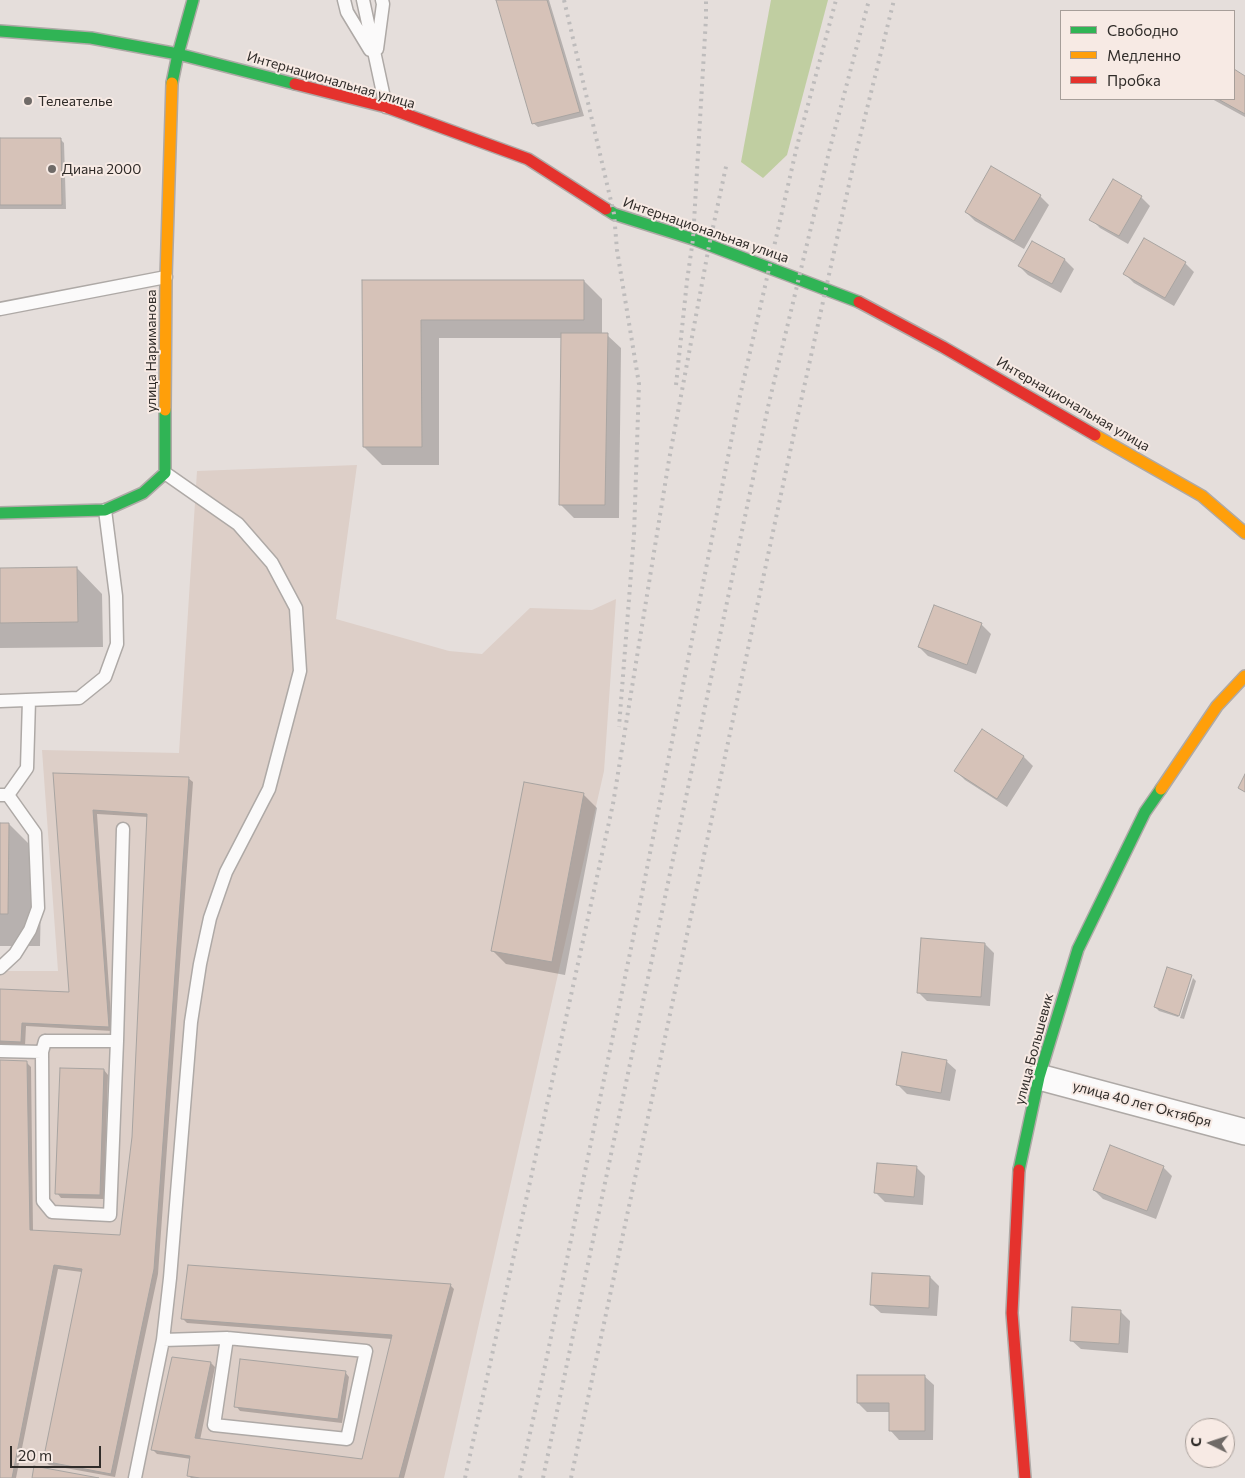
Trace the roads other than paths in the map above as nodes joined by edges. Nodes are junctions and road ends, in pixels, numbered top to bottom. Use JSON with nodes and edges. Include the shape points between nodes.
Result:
{"nodes":[{"id":1,"x":192,"y":0,"type":"edge"},
{"id":2,"x":344,"y":0,"type":"edge"},
{"id":3,"x":363,"y":0,"type":"edge"},
{"id":4,"x":382,"y":0,"type":"edge"},
{"id":5,"x":0,"y":31,"type":"edge"},
{"id":6,"x":178,"y":54,"type":"junction"},
{"id":7,"x":375,"y":59,"type":"junction"},
{"id":8,"x":386,"y":107,"type":"junction"},
{"id":9,"x":166,"y":278,"type":"junction"},
{"id":10,"x":0,"y":309,"type":"edge"},
{"id":11,"x":165,"y":473,"type":"junction"},
{"id":12,"x":105,"y":510,"type":"junction"},
{"id":13,"x":0,"y":513,"type":"edge"},
{"id":14,"x":1245,"y":533,"type":"edge"},
{"id":15,"x":1245,"y":676,"type":"edge"},
{"id":16,"x":29,"y":700,"type":"junction"},
{"id":17,"x":0,"y":701,"type":"edge"},
{"id":18,"x":4,"y":795,"type":"edge"},
{"id":19,"x":123,"y":829,"type":"dead end"},
{"id":20,"x":0,"y":968,"type":"edge"},
{"id":21,"x":117,"y":1041,"type":"junction"},
{"id":22,"x":0,"y":1051,"type":"edge"},
{"id":23,"x":42,"y":1052,"type":"junction"},
{"id":24,"x":1040,"y":1077,"type":"junction"},
{"id":25,"x":1245,"y":1132,"type":"edge"},
{"id":26,"x":227,"y":1338,"type":"junction"},
{"id":27,"x":163,"y":1340,"type":"junction"},
{"id":28,"x":135,"y":1478,"type":"edge"},
{"id":29,"x":1025,"y":1478,"type":"edge"}],
"edges":[{"from":1,"to":6,"type":"street","name":"улица Нариманова"},
{"from":2,"to":7,"type":"lane","via":[[347,12]]},
{"from":3,"to":7,"type":"lane"},
{"from":4,"to":7,"type":"lane"},
{"from":5,"to":6,"type":"street","name":"Интернациональная улица","via":[[91,38]]},
{"from":6,"to":8,"type":"street","name":"Интернациональная улица"},
{"from":6,"to":9,"type":"street","name":"улица Нариманова","via":[[171,88]]},
{"from":7,"to":8,"type":"lane"},
{"from":8,"to":14,"type":"street","name":"Интернациональная улица","via":[[528,159],[614,214],[693,239],[852,298],[1202,496]]},
{"from":9,"to":10,"type":"lane"},
{"from":9,"to":11,"type":"street","name":"улица Нариманова"},
{"from":11,"to":12,"type":"street","via":[[143,493]]},
{"from":11,"to":27,"type":"lane","via":[[238,524],[272,563],[296,608],[300,671],[268,789],[226,872],[210,918],[200,964],[191,1022]]},
{"from":12,"to":13,"type":"street"},
{"from":12,"to":16,"type":"lane","via":[[116,596],[117,644],[105,677],[78,698]]},
{"from":15,"to":24,"type":"street","name":"улица Большевик","via":[[1217,706],[1144,812],[1078,949]]},
{"from":16,"to":17,"type":"lane"},
{"from":16,"to":18,"type":"lane","via":[[27,768]]},
{"from":18,"to":20,"type":"lane","via":[[35,833],[38,908],[30,930]]},
{"from":19,"to":21,"type":"lane"},
{"from":21,"to":23,"type":"lane","via":[[45,1041]]},
{"from":21,"to":23,"type":"lane","via":[[110,1215],[52,1212],[43,1201]]},
{"from":22,"to":23,"type":"lane"},
{"from":24,"to":25,"type":"street","name":"улица 40 лет Октября"},
{"from":24,"to":29,"type":"street","name":"улица Большевик","via":[[1018,1174],[1012,1313]]},
{"from":26,"to":26,"type":"lane","via":[[366,1351],[346,1439],[214,1425]]},
{"from":26,"to":27,"type":"lane"},
{"from":27,"to":28,"type":"lane"}]}
